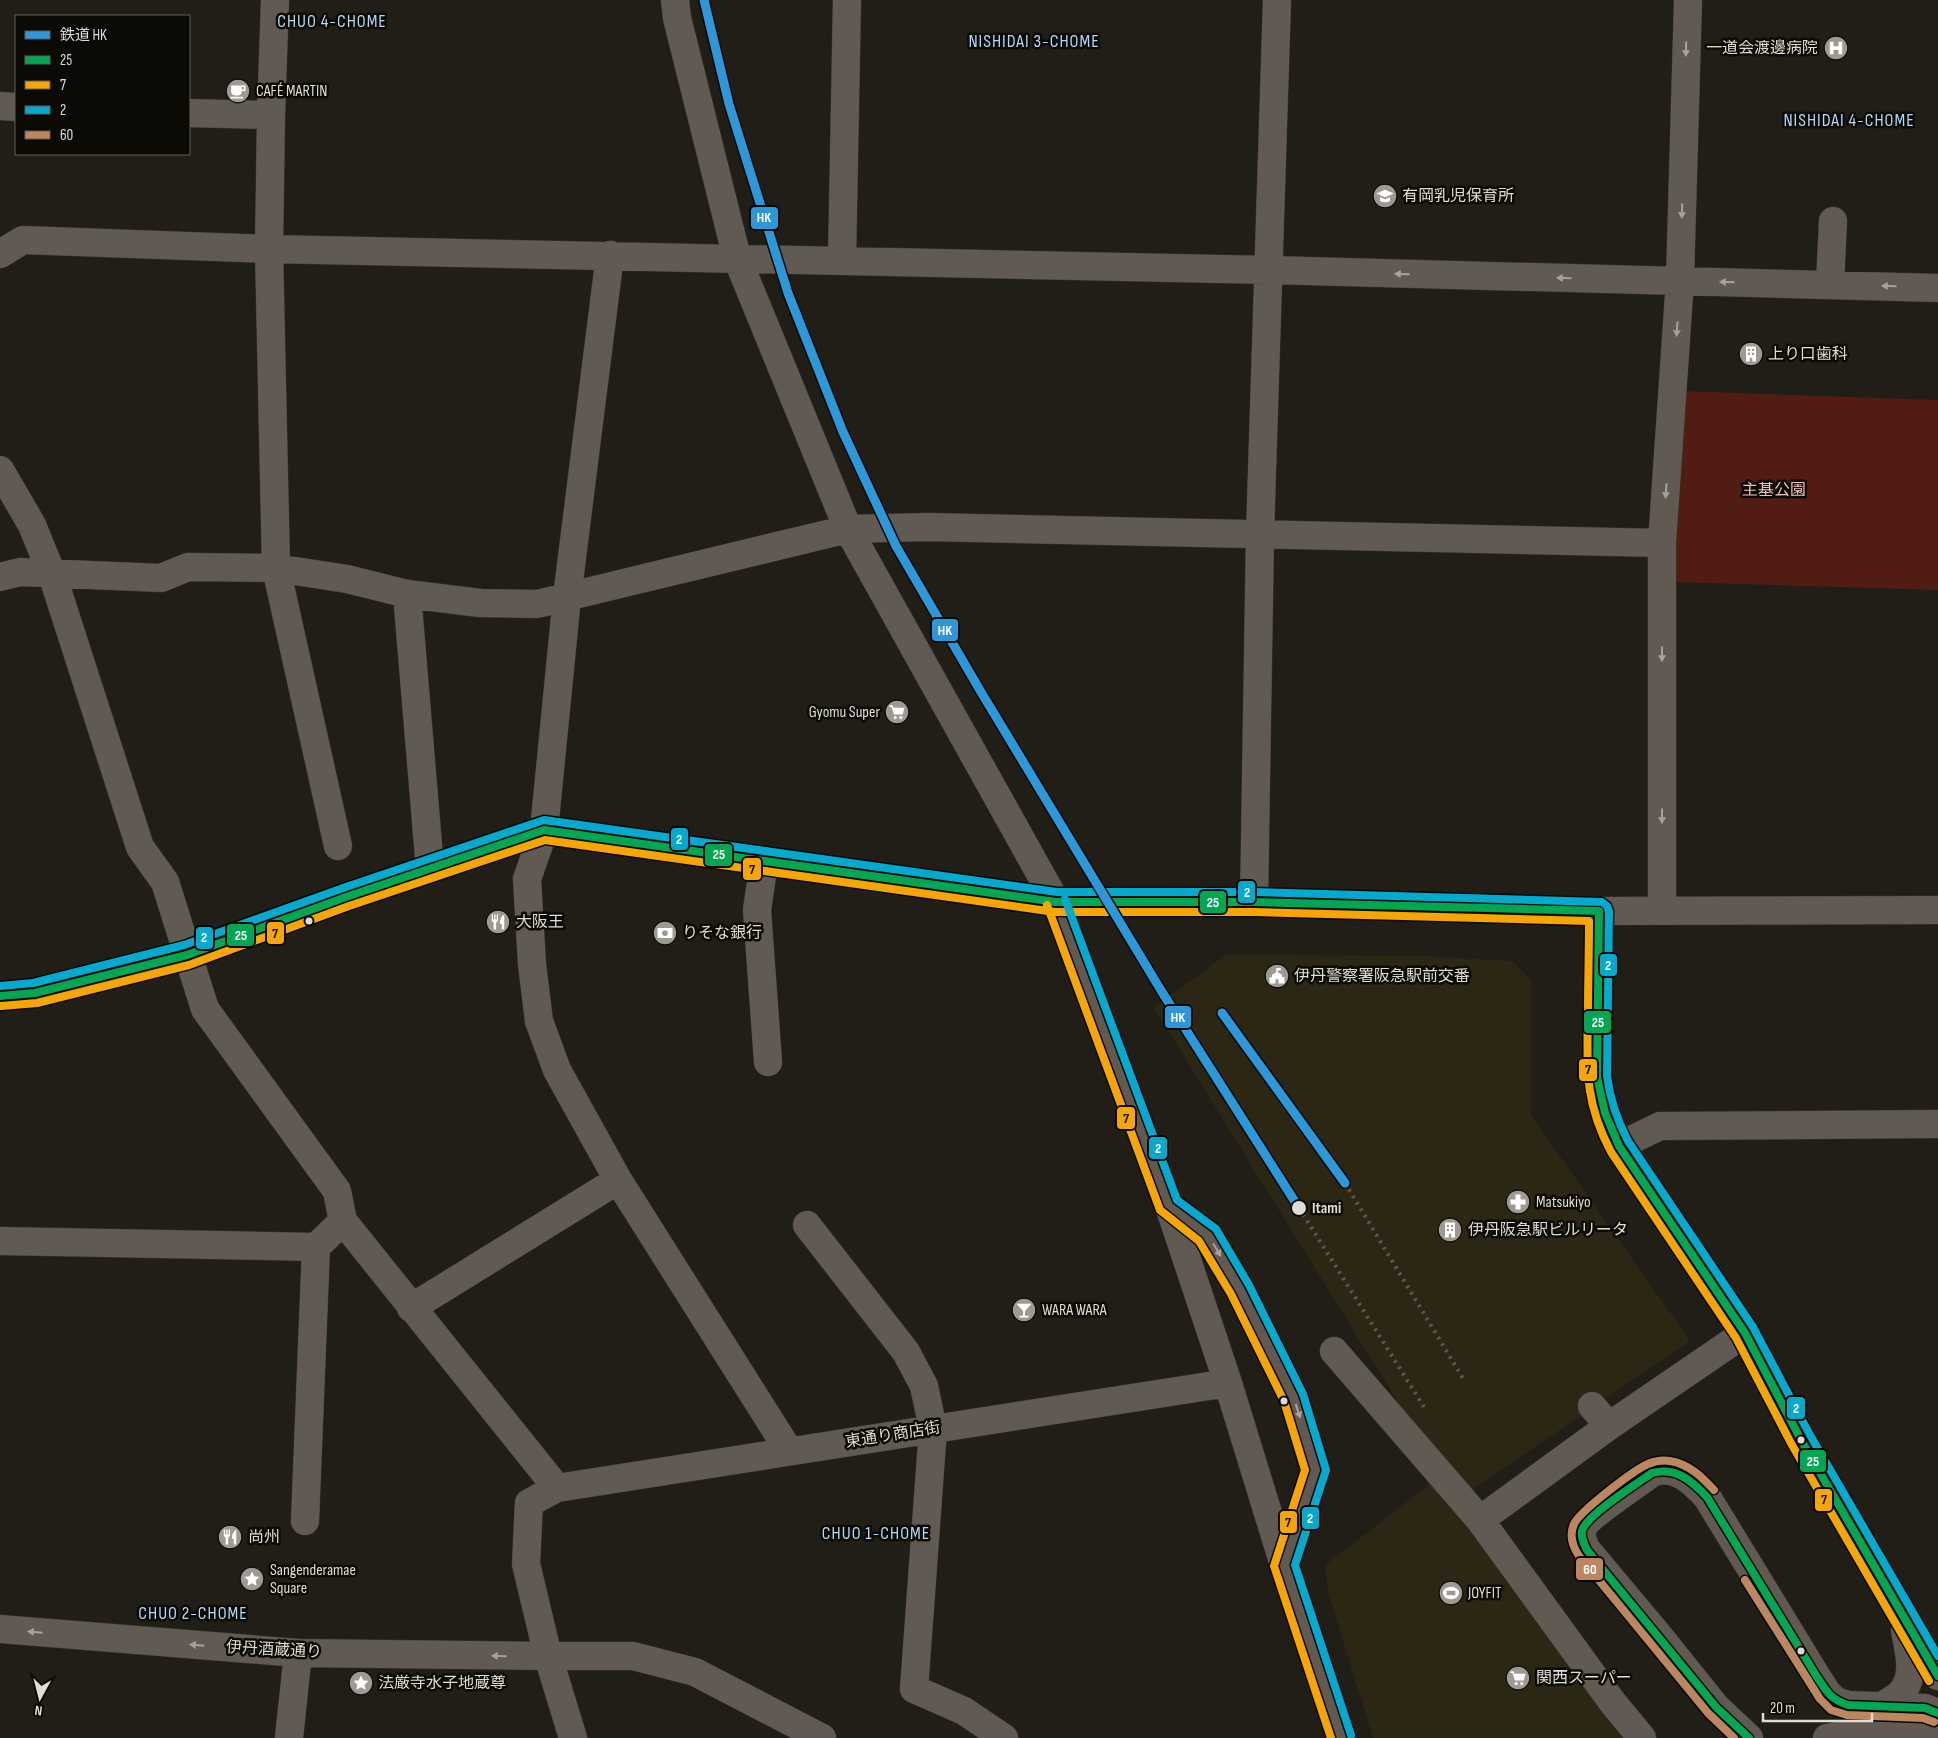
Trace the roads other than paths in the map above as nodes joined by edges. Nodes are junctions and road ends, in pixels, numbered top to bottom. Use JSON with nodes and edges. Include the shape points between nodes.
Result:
{"nodes":[{"id":1,"x":275,"y":0,"type":"edge"},
{"id":2,"x":675,"y":0,"type":"edge"},
{"id":3,"x":847,"y":0,"type":"edge"},
{"id":4,"x":1277,"y":0,"type":"edge"},
{"id":5,"x":1688,"y":0,"type":"edge"},
{"id":6,"x":0,"y":106,"type":"edge"},
{"id":7,"x":15,"y":107,"type":"edge"},
{"id":8,"x":190,"y":112,"type":"edge"},
{"id":9,"x":271,"y":115,"type":"junction"},
{"id":10,"x":1833,"y":220,"type":"dead end"},
{"id":11,"x":269,"y":249,"type":"junction"},
{"id":12,"x":0,"y":254,"type":"edge"},
{"id":13,"x":610,"y":255,"type":"junction"},
{"id":14,"x":737,"y":258,"type":"junction"},
{"id":15,"x":842,"y":260,"type":"junction"},
{"id":16,"x":1270,"y":270,"type":"junction"},
{"id":17,"x":1680,"y":280,"type":"junction"},
{"id":18,"x":1830,"y":285,"type":"junction"},
{"id":19,"x":1938,"y":288,"type":"edge"},
{"id":20,"x":0,"y":470,"type":"edge"},
{"id":21,"x":848,"y":529,"type":"junction"},
{"id":22,"x":1260,"y":534,"type":"junction"},
{"id":23,"x":1662,"y":543,"type":"junction"},
{"id":24,"x":276,"y":568,"type":"junction"},
{"id":25,"x":52,"y":574,"type":"junction"},
{"id":26,"x":0,"y":578,"type":"edge"},
{"id":27,"x":407,"y":594,"type":"junction"},
{"id":28,"x":567,"y":597,"type":"junction"},
{"id":29,"x":544,"y":830,"type":"junction"},
{"id":30,"x":338,"y":846,"type":"dead end"},
{"id":31,"x":764,"y":862,"type":"junction"},
{"id":32,"x":430,"y":869,"type":"junction"},
{"id":33,"x":1056,"y":902,"type":"junction"},
{"id":34,"x":1254,"y":902,"type":"junction"},
{"id":35,"x":1599,"y":910,"type":"junction"},
{"id":36,"x":1662,"y":910,"type":"junction"},
{"id":37,"x":1938,"y":910,"type":"edge"},
{"id":38,"x":187,"y":955,"type":"junction"},
{"id":39,"x":0,"y":996,"type":"edge"},
{"id":40,"x":768,"y":1062,"type":"dead end"},
{"id":41,"x":1938,"y":1124,"type":"edge"},
{"id":42,"x":1619,"y":1146,"type":"junction"},
{"id":43,"x":618,"y":1180,"type":"junction"},
{"id":44,"x":1169,"y":1206,"type":"junction"},
{"id":45,"x":343,"y":1221,"type":"junction"},
{"id":46,"x":807,"y":1225,"type":"dead end"},
{"id":47,"x":0,"y":1241,"type":"edge"},
{"id":48,"x":316,"y":1247,"type":"junction"},
{"id":49,"x":411,"y":1308,"type":"junction"},
{"id":50,"x":1745,"y":1332,"type":"junction"},
{"id":51,"x":1334,"y":1351,"type":"dead end"},
{"id":52,"x":1228,"y":1383,"type":"junction"},
{"id":53,"x":933,"y":1429,"type":"junction"},
{"id":54,"x":789,"y":1451,"type":"junction"},
{"id":55,"x":557,"y":1488,"type":"junction"},
{"id":56,"x":1480,"y":1520,"type":"junction"},
{"id":57,"x":305,"y":1521,"type":"dead end"},
{"id":58,"x":1284,"y":1565,"type":"junction"},
{"id":59,"x":1901,"y":1613,"type":"junction"},
{"id":60,"x":0,"y":1629,"type":"edge"},
{"id":61,"x":1916,"y":1639,"type":"junction"},
{"id":62,"x":298,"y":1653,"type":"junction"},
{"id":63,"x":548,"y":1656,"type":"junction"},
{"id":64,"x":1938,"y":1676,"type":"edge"},
{"id":65,"x":1889,"y":1716,"type":"junction"},
{"id":66,"x":1934,"y":1717,"type":"edge"},
{"id":67,"x":289,"y":1738,"type":"edge"},
{"id":68,"x":573,"y":1738,"type":"edge"},
{"id":69,"x":822,"y":1738,"type":"edge"},
{"id":70,"x":1004,"y":1738,"type":"edge"},
{"id":71,"x":1342,"y":1738,"type":"edge"},
{"id":72,"x":1642,"y":1738,"type":"edge"},
{"id":73,"x":1749,"y":1738,"type":"edge"},
{"id":74,"x":1827,"y":1738,"type":"edge"}],
"edges":[{"from":1,"to":9,"type":"street"},
{"from":2,"to":14,"type":"street"},
{"from":3,"to":15,"type":"street"},
{"from":4,"to":16,"type":"street"},
{"from":5,"to":17,"type":"street","one_way":true},
{"from":6,"to":7,"type":"street"},
{"from":8,"to":9,"type":"street"},
{"from":9,"to":11,"type":"street"},
{"from":10,"to":18,"type":"street"},
{"from":11,"to":12,"type":"street","via":[[23,240]]},
{"from":11,"to":13,"type":"street"},
{"from":11,"to":24,"type":"street"},
{"from":13,"to":14,"type":"street"},
{"from":13,"to":28,"type":"street"},
{"from":14,"to":15,"type":"street"},
{"from":14,"to":21,"type":"street"},
{"from":15,"to":16,"type":"street"},
{"from":17,"to":16,"type":"street","one_way":true},
{"from":16,"to":22,"type":"street"},
{"from":18,"to":17,"type":"street","one_way":true},
{"from":17,"to":23,"type":"street","one_way":true},
{"from":19,"to":18,"type":"street","one_way":true},
{"from":20,"to":25,"type":"street","via":[[32,525]]},
{"from":21,"to":22,"type":"street","via":[[928,527]]},
{"from":21,"to":28,"type":"street"},
{"from":21,"to":33,"type":"street"},
{"from":22,"to":23,"type":"street"},
{"from":22,"to":34,"type":"street"},
{"from":23,"to":36,"type":"street","one_way":true},
{"from":24,"to":25,"type":"street","via":[[188,567],[161,578]]},
{"from":24,"to":27,"type":"street","via":[[347,579]]},
{"from":24,"to":30,"type":"street"},
{"from":25,"to":26,"type":"street","via":[[20,572]]},
{"from":25,"to":38,"type":"street","via":[[140,846],[165,882]]},
{"from":27,"to":28,"type":"street","via":[[508,604],[536,604]]},
{"from":27,"to":32,"type":"street"},
{"from":28,"to":29,"type":"street"},
{"from":29,"to":31,"type":"main road"},
{"from":29,"to":32,"type":"main road"},
{"from":29,"to":43,"type":"street","via":[[527,879],[539,1020],[557,1070]]},
{"from":31,"to":33,"type":"main road"},
{"from":31,"to":40,"type":"street","via":[[757,910]]},
{"from":32,"to":38,"type":"main road"},
{"from":33,"to":34,"type":"street"},
{"from":33,"to":44,"type":"street"},
{"from":34,"to":35,"type":"street"},
{"from":35,"to":36,"type":"street"},
{"from":35,"to":42,"type":"street","via":[[1597,1077],[1606,1122]]},
{"from":36,"to":37,"type":"street"},
{"from":38,"to":39,"type":"main road","via":[[34,993]]},
{"from":38,"to":45,"type":"street","via":[[205,1009],[337,1191]]},
{"from":41,"to":42,"type":"street","via":[[1660,1126]]},
{"from":42,"to":50,"type":"street"},
{"from":43,"to":49,"type":"street"},
{"from":43,"to":54,"type":"street"},
{"from":44,"to":52,"type":"street"},
{"from":44,"to":58,"type":"street","one_way":true,"via":[[1207,1234],[1240,1289],[1293,1397],[1308,1442],[1316,1470]]},
{"from":45,"to":48,"type":"street"},
{"from":45,"to":49,"type":"street"},
{"from":46,"to":53,"type":"street","via":[[906,1352],[924,1386]]},
{"from":47,"to":48,"type":"street"},
{"from":48,"to":57,"type":"street"},
{"from":49,"to":55,"type":"street"},
{"from":50,"to":56,"type":"street","via":[[1601,1416]]},
{"from":50,"to":59,"type":"street","via":[[1801,1440]]},
{"from":51,"to":56,"type":"street"},
{"from":52,"to":53,"type":"street","name":"東通り商店街"},
{"from":52,"to":58,"type":"street"},
{"from":53,"to":54,"type":"street","name":"東通り商店街"},
{"from":53,"to":70,"type":"street","via":[[914,1689],[964,1711]]},
{"from":54,"to":55,"type":"street","name":"東通り商店街"},
{"from":55,"to":63,"type":"street","name":"東通り商店街","via":[[529,1503],[526,1564]]},
{"from":56,"to":72,"type":"street"},
{"from":58,"to":71,"type":"street"},
{"from":59,"to":61,"type":"street"},
{"from":59,"to":65,"type":"street","via":[[1910,1655],[1910,1677]]},
{"from":62,"to":60,"type":"street","name":"伊丹酒蔵通り","one_way":true},
{"from":61,"to":64,"type":"street"},
{"from":61,"to":66,"type":"street"},
{"from":63,"to":62,"type":"street","name":"伊丹酒蔵通り","one_way":true},
{"from":62,"to":67,"type":"street"},
{"from":63,"to":68,"type":"street"},
{"from":63,"to":69,"type":"street","name":"伊丹酒蔵通り","via":[[633,1656],[695,1672]]},
{"from":65,"to":66,"type":"street","via":[[1910,1721]]},
{"from":65,"to":73,"type":"street","via":[[1836,1701],[1828,1694],[1707,1497],[1680,1474],[1661,1470],[1652,1473],[1592,1517],[1583,1527],[1582,1539],[1587,1550],[1716,1707]]},
{"from":65,"to":74,"type":"street"}]}
